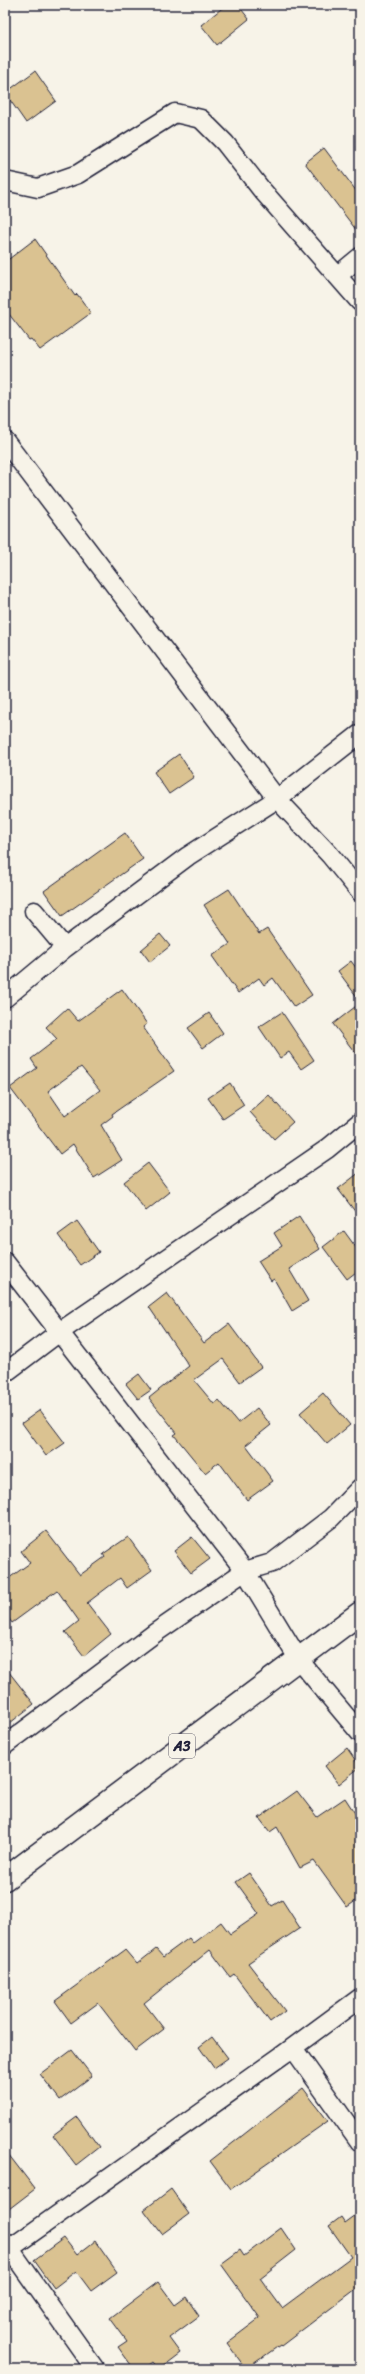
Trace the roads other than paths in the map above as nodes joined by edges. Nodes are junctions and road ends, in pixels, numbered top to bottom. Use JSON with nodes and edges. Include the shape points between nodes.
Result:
{"nodes":[{"id":1,"x":5,"y":181,"type":"edge"},
{"id":2,"x":360,"y":257,"type":"edge"},
{"id":3,"x":337,"y":276,"type":"junction"},
{"id":4,"x":360,"y":302,"type":"edge"},
{"id":5,"x":5,"y":441,"type":"edge"},
{"id":6,"x":360,"y":734,"type":"edge"},
{"id":7,"x":277,"y":799,"type":"junction"},
{"id":8,"x":360,"y":892,"type":"edge"},
{"id":9,"x":34,"y":910,"type":"dead end"},
{"id":10,"x":64,"y":948,"type":"junction"},
{"id":11,"x":5,"y":998,"type":"edge"},
{"id":12,"x":360,"y":1122,"type":"edge"},
{"id":13,"x":5,"y":1262,"type":"edge"},
{"id":14,"x":58,"y":1333,"type":"junction"},
{"id":15,"x":5,"y":1373,"type":"edge"},
{"id":16,"x":360,"y":1488,"type":"edge"},
{"id":17,"x":245,"y":1571,"type":"junction"},
{"id":18,"x":360,"y":1613,"type":"edge"},
{"id":19,"x":299,"y":1660,"type":"junction"},
{"id":20,"x":360,"y":1733,"type":"edge"},
{"id":21,"x":5,"y":1745,"type":"edge"},
{"id":22,"x":5,"y":1879,"type":"edge"},
{"id":23,"x":360,"y":1998,"type":"edge"},
{"id":24,"x":294,"y":2048,"type":"junction"},
{"id":25,"x":360,"y":2142,"type":"edge"},
{"id":26,"x":7,"y":2248,"type":"edge"},
{"id":27,"x":95,"y":2369,"type":"edge"}],
"edges":[{"from":1,"to":3,"type":"street","via":[[38,188],[78,174],[175,113],[202,119]]},
{"from":2,"to":3,"type":"street"},
{"from":3,"to":4,"type":"street"},
{"from":5,"to":7,"type":"street"},
{"from":6,"to":7,"type":"street"},
{"from":7,"to":8,"type":"street","via":[[330,854]]},
{"from":7,"to":10,"type":"street","via":[[188,856]]},
{"from":9,"to":10,"type":"street"},
{"from":10,"to":11,"type":"street"},
{"from":12,"to":14,"type":"street","via":[[327,1149]]},
{"from":13,"to":14,"type":"street"},
{"from":14,"to":15,"type":"street"},
{"from":14,"to":17,"type":"street"},
{"from":16,"to":17,"type":"street","via":[[331,1518],[272,1563]]},
{"from":17,"to":19,"type":"street"},
{"from":17,"to":21,"type":"street","via":[[155,1633]]},
{"from":18,"to":19,"type":"highway","number":"A3"},
{"from":19,"to":20,"type":"street"},
{"from":19,"to":22,"type":"highway","number":"A3"},
{"from":23,"to":24,"type":"street"},
{"from":24,"to":25,"type":"street"},
{"from":24,"to":26,"type":"street"},
{"from":26,"to":27,"type":"street"}]}
